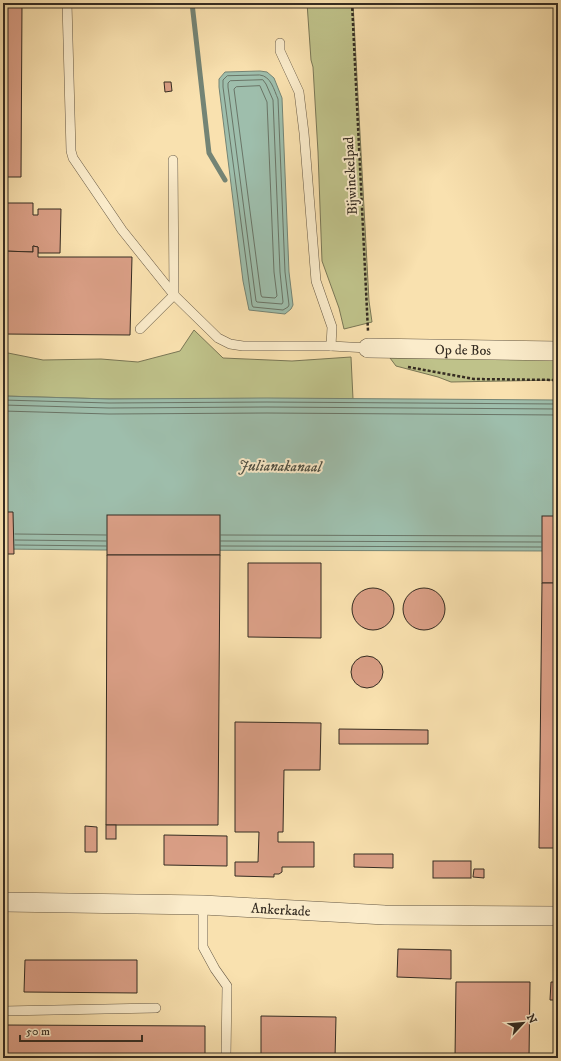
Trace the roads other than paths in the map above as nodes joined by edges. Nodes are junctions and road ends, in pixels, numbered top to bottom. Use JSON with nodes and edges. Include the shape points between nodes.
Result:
{"nodes":[{"id":1,"x":67,"y":3,"type":"edge"},
{"id":2,"x":280,"y":43,"type":"dead end"},
{"id":3,"x":173,"y":160,"type":"dead end"},
{"id":4,"x":174,"y":295,"type":"junction"},
{"id":5,"x":140,"y":329,"type":"dead end"},
{"id":6,"x":331,"y":346,"type":"junction"},
{"id":7,"x":368,"y":348,"type":"joint"},
{"id":8,"x":558,"y":351,"type":"edge"},
{"id":9,"x":3,"y":902,"type":"edge"},
{"id":10,"x":204,"y":906,"type":"junction"},
{"id":11,"x":558,"y":916,"type":"edge"},
{"id":12,"x":156,"y":1008,"type":"dead end"},
{"id":13,"x":3,"y":1011,"type":"edge"},
{"id":14,"x":226,"y":1058,"type":"edge"}],
"edges":[{"from":1,"to":4,"type":"lane","via":[[70,150],[122,230]]},
{"from":2,"to":6,"type":"lane","via":[[280,51],[299,92],[316,281],[332,327]]},
{"from":3,"to":4,"type":"lane"},
{"from":4,"to":5,"type":"lane"},
{"from":4,"to":6,"type":"lane","via":[[218,338],[230,344]]},
{"from":6,"to":7,"type":"lane"},
{"from":7,"to":8,"type":"street","name":"Op de Bos"},
{"from":9,"to":10,"type":"street","name":"Ankerkade"},
{"from":10,"to":11,"type":"street","name":"Ankerkade","via":[[385,915]]},
{"from":10,"to":14,"type":"lane","via":[[203,947],[214,969],[227,986]]},
{"from":12,"to":13,"type":"lane"}]}
